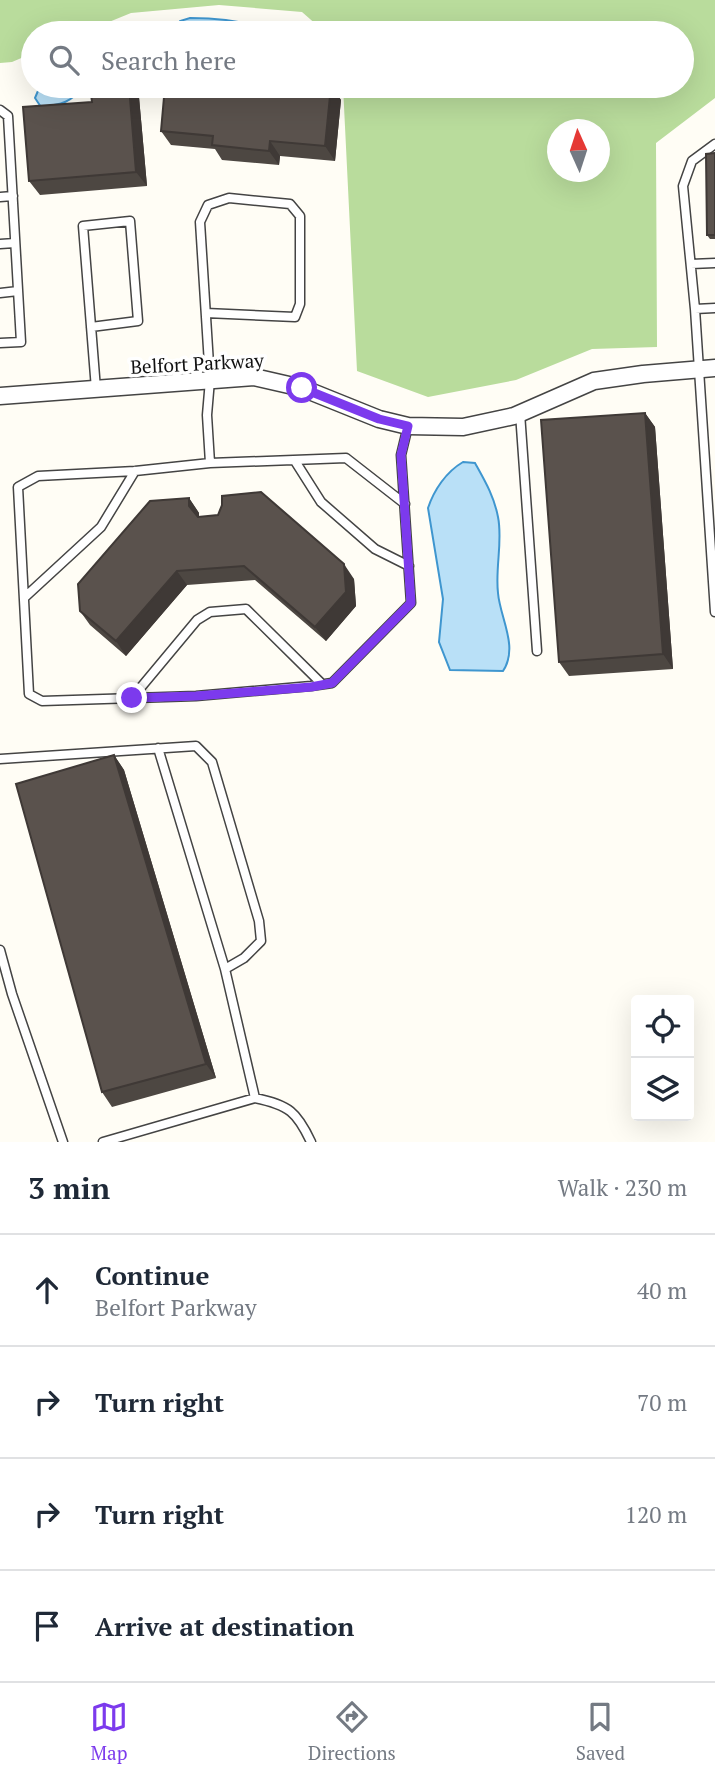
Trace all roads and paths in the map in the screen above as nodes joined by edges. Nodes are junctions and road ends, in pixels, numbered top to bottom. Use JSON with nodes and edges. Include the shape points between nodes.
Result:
{"nodes":[{"id":1,"x":0,"y":110,"type":"edge"},
{"id":2,"x":715,"y":144,"type":"edge"},
{"id":3,"x":10,"y":150,"type":"junction"},
{"id":4,"x":0,"y":151,"type":"edge"},
{"id":5,"x":13,"y":196,"type":"junction"},
{"id":6,"x":0,"y":197,"type":"edge"},
{"id":7,"x":15,"y":243,"type":"junction"},
{"id":8,"x":0,"y":244,"type":"edge"},
{"id":9,"x":715,"y":263,"type":"edge"},
{"id":10,"x":691,"y":264,"type":"junction"},
{"id":11,"x":18,"y":291,"type":"junction"},
{"id":12,"x":0,"y":292,"type":"edge"},
{"id":13,"x":715,"y":308,"type":"edge"},
{"id":14,"x":695,"y":309,"type":"junction"},
{"id":15,"x":206,"y":313,"type":"junction"},
{"id":16,"x":91,"y":327,"type":"junction"},
{"id":17,"x":0,"y":343,"type":"edge"},
{"id":18,"x":715,"y":368,"type":"edge"},
{"id":19,"x":698,"y":369,"type":"junction"},
{"id":20,"x":210,"y":380,"type":"junction"},
{"id":21,"x":96,"y":389,"type":"junction"},
{"id":22,"x":0,"y":396,"type":"edge"},
{"id":23,"x":519,"y":413,"type":"junction"},
{"id":24,"x":408,"y":426,"type":"junction"},
{"id":25,"x":295,"y":461,"type":"junction"},
{"id":26,"x":210,"y":463,"type":"junction"},
{"id":27,"x":135,"y":471,"type":"junction"},
{"id":28,"x":405,"y":504,"type":"junction"},
{"id":29,"x":409,"y":566,"type":"junction"},
{"id":30,"x":25,"y":597,"type":"junction"},
{"id":31,"x":715,"y":612,"type":"edge"},
{"id":32,"x":537,"y":651,"type":"dead end"},
{"id":33,"x":322,"y":684,"type":"junction"},
{"id":34,"x":132,"y":698,"type":"junction"},
{"id":35,"x":158,"y":748,"type":"junction"},
{"id":36,"x":0,"y":759,"type":"edge"},
{"id":37,"x":0,"y":950,"type":"edge"},
{"id":38,"x":225,"y":969,"type":"junction"},
{"id":39,"x":255,"y":1098,"type":"junction"},
{"id":40,"x":63,"y":1142,"type":"edge"},
{"id":41,"x":103,"y":1142,"type":"edge"},
{"id":42,"x":311,"y":1142,"type":"edge"}],
"edges":[{"from":1,"to":3,"type":"lane","via":[[8,116]]},
{"from":2,"to":10,"type":"lane","via":[[692,161],[683,186]]},
{"from":3,"to":4,"type":"lane"},
{"from":3,"to":5,"type":"lane"},
{"from":5,"to":6,"type":"lane"},
{"from":5,"to":7,"type":"lane"},
{"from":7,"to":8,"type":"lane"},
{"from":7,"to":11,"type":"lane"},
{"from":9,"to":10,"type":"lane"},
{"from":10,"to":14,"type":"lane"},
{"from":11,"to":12,"type":"lane"},
{"from":11,"to":17,"type":"lane","via":[[21,342]]},
{"from":13,"to":14,"type":"lane"},
{"from":14,"to":19,"type":"lane"},
{"from":15,"to":15,"type":"lane","via":[[200,222],[208,205],[229,198],[290,204],[300,216],[300,304],[295,317]]},
{"from":15,"to":20,"type":"lane"},
{"from":16,"to":16,"type":"lane","via":[[83,226],[130,221],[138,321]]},
{"from":16,"to":21,"type":"lane"},
{"from":18,"to":19,"type":"street","name":"Belfort Parkway"},
{"from":19,"to":23,"type":"street","name":"Belfort Parkway","via":[[594,382]]},
{"from":19,"to":31,"type":"lane"},
{"from":20,"to":21,"type":"street","name":"Belfort Parkway"},
{"from":20,"to":24,"type":"street","name":"Belfort Parkway","via":[[275,380]]},
{"from":20,"to":26,"type":"lane"},
{"from":21,"to":22,"type":"street","name":"Belfort Parkway"},
{"from":23,"to":24,"type":"street","name":"Belfort Parkway","via":[[463,427]]},
{"from":23,"to":32,"type":"lane"},
{"from":24,"to":28,"type":"lane","via":[[401,455]]},
{"from":25,"to":26,"type":"lane"},
{"from":25,"to":28,"type":"lane","via":[[346,458]]},
{"from":25,"to":29,"type":"lane","via":[[321,502],[376,549]]},
{"from":26,"to":27,"type":"lane"},
{"from":27,"to":30,"type":"lane","via":[[101,527]]},
{"from":27,"to":30,"type":"lane","via":[[38,476],[18,486]]},
{"from":28,"to":29,"type":"lane"},
{"from":29,"to":33,"type":"lane","via":[[411,603],[332,683]]},
{"from":30,"to":34,"type":"lane","via":[[29,694],[43,701]]},
{"from":33,"to":34,"type":"lane"},
{"from":33,"to":34,"type":"lane","via":[[246,609],[210,612],[197,620]]},
{"from":35,"to":36,"type":"lane"},
{"from":35,"to":38,"type":"lane"},
{"from":35,"to":38,"type":"lane","via":[[196,746],[212,762],[259,921],[261,942]]},
{"from":37,"to":40,"type":"lane"},
{"from":38,"to":39,"type":"lane"},
{"from":39,"to":41,"type":"lane"},
{"from":39,"to":42,"type":"lane","via":[[280,1103],[300,1118]]}]}
